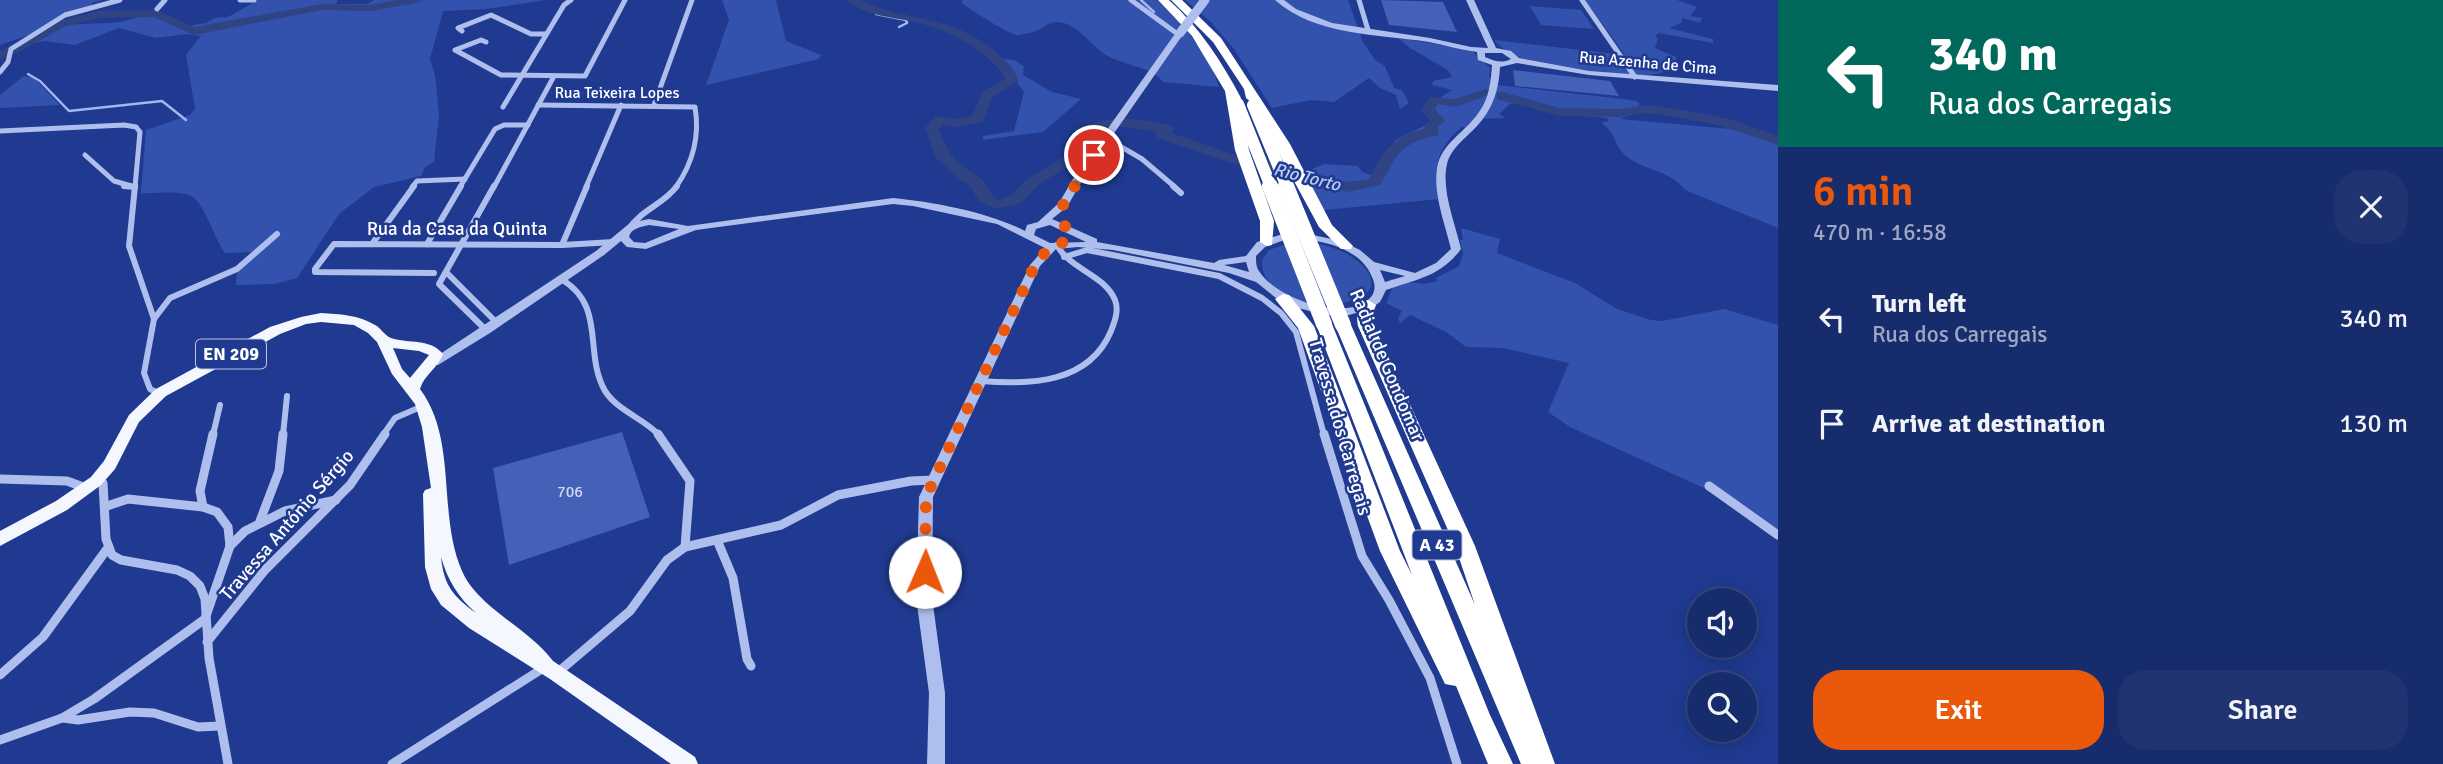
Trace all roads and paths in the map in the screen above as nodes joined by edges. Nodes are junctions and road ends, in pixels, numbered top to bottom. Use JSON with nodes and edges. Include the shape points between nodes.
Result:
{"nodes":[{"id":1,"x":120,"y":0,"type":"edge"},
{"id":2,"x":165,"y":0,"type":"edge"},
{"id":3,"x":240,"y":0,"type":"edge"},
{"id":4,"x":254,"y":0,"type":"edge"},
{"id":5,"x":572,"y":0,"type":"edge"},
{"id":6,"x":625,"y":0,"type":"edge"},
{"id":7,"x":692,"y":0,"type":"edge"},
{"id":8,"x":1131,"y":0,"type":"edge"},
{"id":9,"x":1164,"y":0,"type":"edge"},
{"id":10,"x":1176,"y":0,"type":"edge"},
{"id":11,"x":1205,"y":0,"type":"edge"},
{"id":12,"x":1279,"y":0,"type":"edge"},
{"id":13,"x":1359,"y":0,"type":"edge"},
{"id":14,"x":1470,"y":0,"type":"edge"},
{"id":15,"x":1582,"y":0,"type":"edge"},
{"id":16,"x":157,"y":9,"type":"dead end"},
{"id":17,"x":462,"y":30,"type":"dead end"},
{"id":18,"x":1368,"y":30,"type":"junction"},
{"id":19,"x":546,"y":34,"type":"junction"},
{"id":20,"x":1179,"y":34,"type":"junction"},
{"id":21,"x":486,"y":43,"type":"dead end"},
{"id":22,"x":1493,"y":49,"type":"junction"},
{"id":23,"x":1480,"y":51,"type":"junction"},
{"id":24,"x":1516,"y":61,"type":"junction"},
{"id":25,"x":1496,"y":63,"type":"junction"},
{"id":26,"x":0,"y":72,"type":"edge"},
{"id":27,"x":1635,"y":77,"type":"junction"},
{"id":28,"x":521,"y":78,"type":"junction"},
{"id":29,"x":553,"y":78,"type":"junction"},
{"id":30,"x":1778,"y":88,"type":"edge"},
{"id":31,"x":538,"y":104,"type":"junction"},
{"id":32,"x":621,"y":105,"type":"junction"},
{"id":33,"x":654,"y":105,"type":"junction"},
{"id":34,"x":1246,"y":105,"type":"junction"},
{"id":35,"x":503,"y":107,"type":"dead end"},
{"id":36,"x":528,"y":125,"type":"junction"},
{"id":37,"x":0,"y":131,"type":"edge"},
{"id":38,"x":1106,"y":138,"type":"junction"},
{"id":39,"x":85,"y":155,"type":"dead end"},
{"id":40,"x":466,"y":179,"type":"junction"},
{"id":41,"x":135,"y":187,"type":"junction"},
{"id":42,"x":1181,"y":193,"type":"dead end"},
{"id":43,"x":1063,"y":205,"type":"junction"},
{"id":44,"x":642,"y":219,"type":"junction"},
{"id":45,"x":1000,"y":222,"type":"junction"},
{"id":46,"x":1040,"y":223,"type":"junction"},
{"id":47,"x":662,"y":225,"type":"junction"},
{"id":48,"x":694,"y":228,"type":"junction"},
{"id":49,"x":1067,"y":229,"type":"junction"},
{"id":50,"x":627,"y":231,"type":"junction"},
{"id":51,"x":277,"y":234,"type":"dead end"},
{"id":52,"x":665,"y":237,"type":"junction"},
{"id":53,"x":1031,"y":238,"type":"junction"},
{"id":54,"x":615,"y":242,"type":"junction"},
{"id":55,"x":1267,"y":242,"type":"junction"},
{"id":56,"x":372,"y":244,"type":"junction"},
{"id":57,"x":427,"y":244,"type":"junction"},
{"id":58,"x":463,"y":245,"type":"junction"},
{"id":59,"x":562,"y":245,"type":"junction"},
{"id":60,"x":1058,"y":245,"type":"junction"},
{"id":61,"x":638,"y":246,"type":"junction"},
{"id":62,"x":1346,"y":246,"type":"junction"},
{"id":63,"x":1113,"y":247,"type":"junction"},
{"id":64,"x":600,"y":253,"type":"junction"},
{"id":65,"x":1064,"y":257,"type":"junction"},
{"id":66,"x":1252,"y":258,"type":"junction"},
{"id":67,"x":1201,"y":264,"type":"junction"},
{"id":68,"x":1035,"y":265,"type":"junction"},
{"id":69,"x":1372,"y":265,"type":"junction"},
{"id":70,"x":434,"y":273,"type":"dead end"},
{"id":71,"x":447,"y":273,"type":"junction"},
{"id":72,"x":1420,"y":276,"type":"junction"},
{"id":73,"x":561,"y":279,"type":"junction"},
{"id":74,"x":1257,"y":279,"type":"junction"},
{"id":75,"x":459,"y":287,"type":"junction"},
{"id":76,"x":1381,"y":287,"type":"junction"},
{"id":77,"x":447,"y":292,"type":"junction"},
{"id":78,"x":1283,"y":299,"type":"junction"},
{"id":79,"x":1368,"y":305,"type":"junction"},
{"id":80,"x":154,"y":319,"type":"junction"},
{"id":81,"x":498,"y":323,"type":"junction"},
{"id":82,"x":1334,"y":325,"type":"junction"},
{"id":83,"x":486,"y":330,"type":"junction"},
{"id":84,"x":383,"y":340,"type":"junction"},
{"id":85,"x":462,"y":344,"type":"junction"},
{"id":86,"x":423,"y":347,"type":"junction"},
{"id":87,"x":429,"y":366,"type":"junction"},
{"id":88,"x":396,"y":368,"type":"junction"},
{"id":89,"x":981,"y":381,"type":"junction"},
{"id":90,"x":413,"y":388,"type":"junction"},
{"id":91,"x":160,"y":394,"type":"junction"},
{"id":92,"x":287,"y":396,"type":"dead end"},
{"id":93,"x":220,"y":405,"type":"dead end"},
{"id":94,"x":425,"y":412,"type":"junction"},
{"id":95,"x":0,"y":479,"type":"edge"},
{"id":96,"x":934,"y":480,"type":"junction"},
{"id":97,"x":92,"y":484,"type":"junction"},
{"id":98,"x":1709,"y":486,"type":"dead end"},
{"id":99,"x":336,"y":500,"type":"junction"},
{"id":100,"x":107,"y":506,"type":"junction"},
{"id":101,"x":203,"y":507,"type":"junction"},
{"id":102,"x":260,"y":521,"type":"junction"},
{"id":103,"x":1778,"y":535,"type":"edge"},
{"id":104,"x":0,"y":539,"type":"edge"},
{"id":105,"x":717,"y":540,"type":"junction"},
{"id":106,"x":230,"y":546,"type":"junction"},
{"id":107,"x":685,"y":547,"type":"junction"},
{"id":108,"x":107,"y":550,"type":"junction"},
{"id":109,"x":205,"y":619,"type":"junction"},
{"id":110,"x":207,"y":642,"type":"junction"},
{"id":111,"x":751,"y":666,"type":"dead end"},
{"id":112,"x":551,"y":670,"type":"junction"},
{"id":113,"x":0,"y":675,"type":"edge"},
{"id":114,"x":62,"y":718,"type":"junction"},
{"id":115,"x":1480,"y":719,"type":"junction"},
{"id":116,"x":220,"y":726,"type":"junction"},
{"id":117,"x":0,"y":740,"type":"edge"},
{"id":118,"x":228,"y":764,"type":"edge"},
{"id":119,"x":392,"y":764,"type":"edge"},
{"id":120,"x":688,"y":764,"type":"edge"},
{"id":121,"x":936,"y":764,"type":"edge"},
{"id":122,"x":1457,"y":764,"type":"edge"},
{"id":123,"x":1501,"y":764,"type":"edge"},
{"id":124,"x":1534,"y":764,"type":"edge"},
{"id":125,"x":1543,"y":764,"type":"edge"}],
"edges":[{"from":1,"to":26,"type":"street","via":[[65,15],[11,48]]},
{"from":2,"to":16,"type":"street"},
{"from":3,"to":4,"type":"street"},
{"from":5,"to":19,"type":"street"},
{"from":6,"to":29,"type":"street","via":[[590,71],[585,76]]},
{"from":7,"to":33,"type":"street"},
{"from":8,"to":20,"type":"street"},
{"from":9,"to":34,"type":"highway","name":"Radial de Gondomar","number":"A 43","via":[[1202,40]]},
{"from":10,"to":34,"type":"highway","via":[[1217,40],[1250,89]]},
{"from":11,"to":20,"type":"street","bridge":true},
{"from":12,"to":18,"type":"street","via":[[1317,20]]},
{"from":13,"to":18,"type":"street"},
{"from":14,"to":22,"type":"street"},
{"from":15,"to":27,"type":"street"},
{"from":17,"to":19,"type":"street","via":[[458,28],[491,15],[531,34]]},
{"from":18,"to":23,"type":"street"},
{"from":19,"to":28,"type":"street"},
{"from":20,"to":38,"type":"street"},
{"from":21,"to":28,"type":"street","via":[[481,40],[455,50],[501,75]]},
{"from":22,"to":23,"type":"street"},
{"from":22,"to":24,"type":"street","via":[[1510,53]]},
{"from":23,"to":25,"type":"street","via":[[1481,58]]},
{"from":24,"to":25,"type":"street"},
{"from":24,"to":27,"type":"street","name":"Rua Azenha de Cima"},
{"from":25,"to":72,"type":"street","via":[[1484,113],[1457,139],[1441,175],[1456,249],[1445,264]]},
{"from":27,"to":30,"type":"street","name":"Rua Azenha de Cima"},
{"from":28,"to":29,"type":"street"},
{"from":28,"to":35,"type":"street"},
{"from":29,"to":31,"type":"street"},
{"from":31,"to":32,"type":"street","name":"Rua Teixeira Lopes"},
{"from":31,"to":36,"type":"street"},
{"from":32,"to":33,"type":"street","name":"Rua Teixeira Lopes"},
{"from":32,"to":59,"type":"street"},
{"from":33,"to":44,"type":"street","name":"Rua Teixeira Lopes","via":[[695,107],[693,158],[677,187]]},
{"from":34,"to":55,"type":"highway","number":"A 43","via":[[1242,150],[1267,221]]},
{"from":34,"to":62,"type":"highway","number":"A 43","via":[[1326,227]]},
{"from":34,"to":82,"type":"highway","name":"Radial de Gondomar","number":"A 43","bridge":true},
{"from":36,"to":40,"type":"street","via":[[495,129]]},
{"from":36,"to":58,"type":"street"},
{"from":37,"to":41,"type":"street","via":[[136,127],[141,134]]},
{"from":38,"to":42,"type":"street","via":[[1142,159]]},
{"from":38,"to":43,"type":"street"},
{"from":39,"to":41,"type":"street","via":[[118,184]]},
{"from":40,"to":56,"type":"street","via":[[417,181]]},
{"from":40,"to":57,"type":"street"},
{"from":41,"to":80,"type":"street","via":[[131,257]]},
{"from":43,"to":46,"type":"street"},
{"from":43,"to":49,"type":"street"},
{"from":44,"to":47,"type":"street"},
{"from":44,"to":50,"type":"street"},
{"from":45,"to":46,"type":"street"},
{"from":45,"to":48,"type":"street","via":[[893,201]]},
{"from":45,"to":53,"type":"street"},
{"from":46,"to":49,"type":"street"},
{"from":46,"to":53,"type":"street","via":[[1028,231]]},
{"from":47,"to":48,"type":"street"},
{"from":47,"to":52,"type":"street"},
{"from":48,"to":52,"type":"street"},
{"from":49,"to":60,"type":"street","via":[[1070,236]]},
{"from":49,"to":63,"type":"street"},
{"from":50,"to":54,"type":"street"},
{"from":50,"to":61,"type":"street","via":[[627,242]]},
{"from":51,"to":80,"type":"street","via":[[227,275],[170,299]]},
{"from":52,"to":61,"type":"street","via":[[653,245]]},
{"from":53,"to":60,"type":"street"},
{"from":53,"to":68,"type":"street"},
{"from":54,"to":59,"type":"street","name":"Rua da Casa da Quinta"},
{"from":54,"to":64,"type":"street"},
{"from":55,"to":62,"type":"street","via":[[1309,236]]},
{"from":55,"to":66,"type":"street"},
{"from":56,"to":57,"type":"street","name":"Rua da Casa da Quinta"},
{"from":56,"to":70,"type":"street","name":"Rua da Casa da Quinta","via":[[334,244],[315,272]]},
{"from":57,"to":58,"type":"street","name":"Rua da Casa da Quinta"},
{"from":58,"to":59,"type":"street","name":"Rua da Casa da Quinta"},
{"from":58,"to":71,"type":"street"},
{"from":60,"to":63,"type":"street"},
{"from":60,"to":65,"type":"street"},
{"from":60,"to":68,"type":"street"},
{"from":61,"to":64,"type":"street"},
{"from":62,"to":69,"type":"street"},
{"from":63,"to":67,"type":"street"},
{"from":64,"to":73,"type":"street"},
{"from":65,"to":89,"type":"street","via":[[1095,277],[1113,297],[1115,321],[1102,349],[1060,379],[1028,384]]},
{"from":65,"to":122,"type":"street","name":"Travessa dos Carregais","via":[[1087,250],[1219,276],[1238,283],[1285,316],[1296,332],[1362,556],[1430,678]]},
{"from":66,"to":67,"type":"street"},
{"from":66,"to":74,"type":"street"},
{"from":67,"to":74,"type":"street"},
{"from":68,"to":89,"type":"street"},
{"from":69,"to":72,"type":"street"},
{"from":69,"to":76,"type":"street"},
{"from":71,"to":75,"type":"street"},
{"from":71,"to":77,"type":"street","via":[[439,284]]},
{"from":72,"to":76,"type":"street"},
{"from":73,"to":81,"type":"street"},
{"from":73,"to":107,"type":"street","via":[[576,287],[583,300],[595,335],[603,387],[630,416],[652,429],[690,481]]},
{"from":74,"to":78,"type":"street"},
{"from":75,"to":77,"type":"street"},
{"from":75,"to":81,"type":"street"},
{"from":76,"to":79,"type":"street"},
{"from":77,"to":83,"type":"street"},
{"from":78,"to":79,"type":"street","via":[[1309,309],[1336,312]]},
{"from":78,"to":115,"type":"highway","number":"A 43","via":[[1306,326],[1390,551],[1452,676]]},
{"from":79,"to":125,"type":"highway","number":"A 43","via":[[1366,326],[1465,546]]},
{"from":80,"to":91,"type":"street","via":[[144,373],[150,389]]},
{"from":81,"to":83,"type":"street"},
{"from":82,"to":115,"type":"highway","name":"Radial de Gondomar","number":"A 43"},
{"from":82,"to":124,"type":"highway","name":"Radial de Gondomar","number":"A 43"},
{"from":83,"to":85,"type":"street"},
{"from":84,"to":86,"type":"main road","number":"EN 209"},
{"from":84,"to":88,"type":"main road"},
{"from":84,"to":91,"type":"main road","number":"EN 209","via":[[359,322],[311,317],[284,326]]},
{"from":85,"to":86,"type":"street"},
{"from":85,"to":87,"type":"street"},
{"from":86,"to":87,"type":"main road","via":[[436,354]]},
{"from":86,"to":88,"type":"main road","via":[[398,356]]},
{"from":87,"to":88,"type":"main road","via":[[410,374]]},
{"from":87,"to":90,"type":"main road","via":[[416,377]]},
{"from":88,"to":90,"type":"main road"},
{"from":89,"to":96,"type":"street"},
{"from":90,"to":94,"type":"main road"},
{"from":91,"to":97,"type":"main road","number":"EN 209","via":[[137,413],[112,463]]},
{"from":92,"to":102,"type":"street","via":[[279,471]]},
{"from":93,"to":101,"type":"street","via":[[200,491]]},
{"from":94,"to":99,"type":"street","name":"Travessa António Sérgio","via":[[394,419]]},
{"from":94,"to":112,"type":"main road","via":[[433,563],[439,589],[452,605]]},
{"from":95,"to":97,"type":"street"},
{"from":96,"to":105,"type":"street","via":[[838,495],[781,525]]},
{"from":96,"to":121,"type":"street","via":[[926,497],[924,597],[937,693]]},
{"from":97,"to":100,"type":"street","via":[[103,483]]},
{"from":97,"to":104,"type":"main road","number":"EN 209"},
{"from":98,"to":103,"type":"street"},
{"from":99,"to":102,"type":"street"},
{"from":99,"to":110,"type":"street","name":"Travessa António Sérgio","via":[[265,570]]},
{"from":100,"to":101,"type":"street","via":[[128,499]]},
{"from":100,"to":108,"type":"street"},
{"from":101,"to":106,"type":"street","via":[[217,512],[228,527]]},
{"from":102,"to":106,"type":"street"},
{"from":105,"to":107,"type":"street"},
{"from":105,"to":111,"type":"street","via":[[733,578]]},
{"from":106,"to":109,"type":"street"},
{"from":107,"to":112,"type":"street","via":[[667,560],[631,611]]},
{"from":108,"to":109,"type":"street","via":[[114,559],[128,563],[172,566],[188,573],[207,603]]},
{"from":108,"to":113,"type":"street","via":[[43,637]]},
{"from":109,"to":110,"type":"street"},
{"from":109,"to":114,"type":"street","name":"Travessa António Sérgio"},
{"from":110,"to":116,"type":"street"},
{"from":112,"to":119,"type":"street"},
{"from":112,"to":120,"type":"main road"},
{"from":114,"to":116,"type":"street","via":[[154,713],[198,727]]},
{"from":114,"to":117,"type":"street","name":"Travessa António Sérgio"},
{"from":115,"to":123,"type":"highway","name":"Radial de Gondomar","number":"A 43"},
{"from":116,"to":118,"type":"street"}]}
